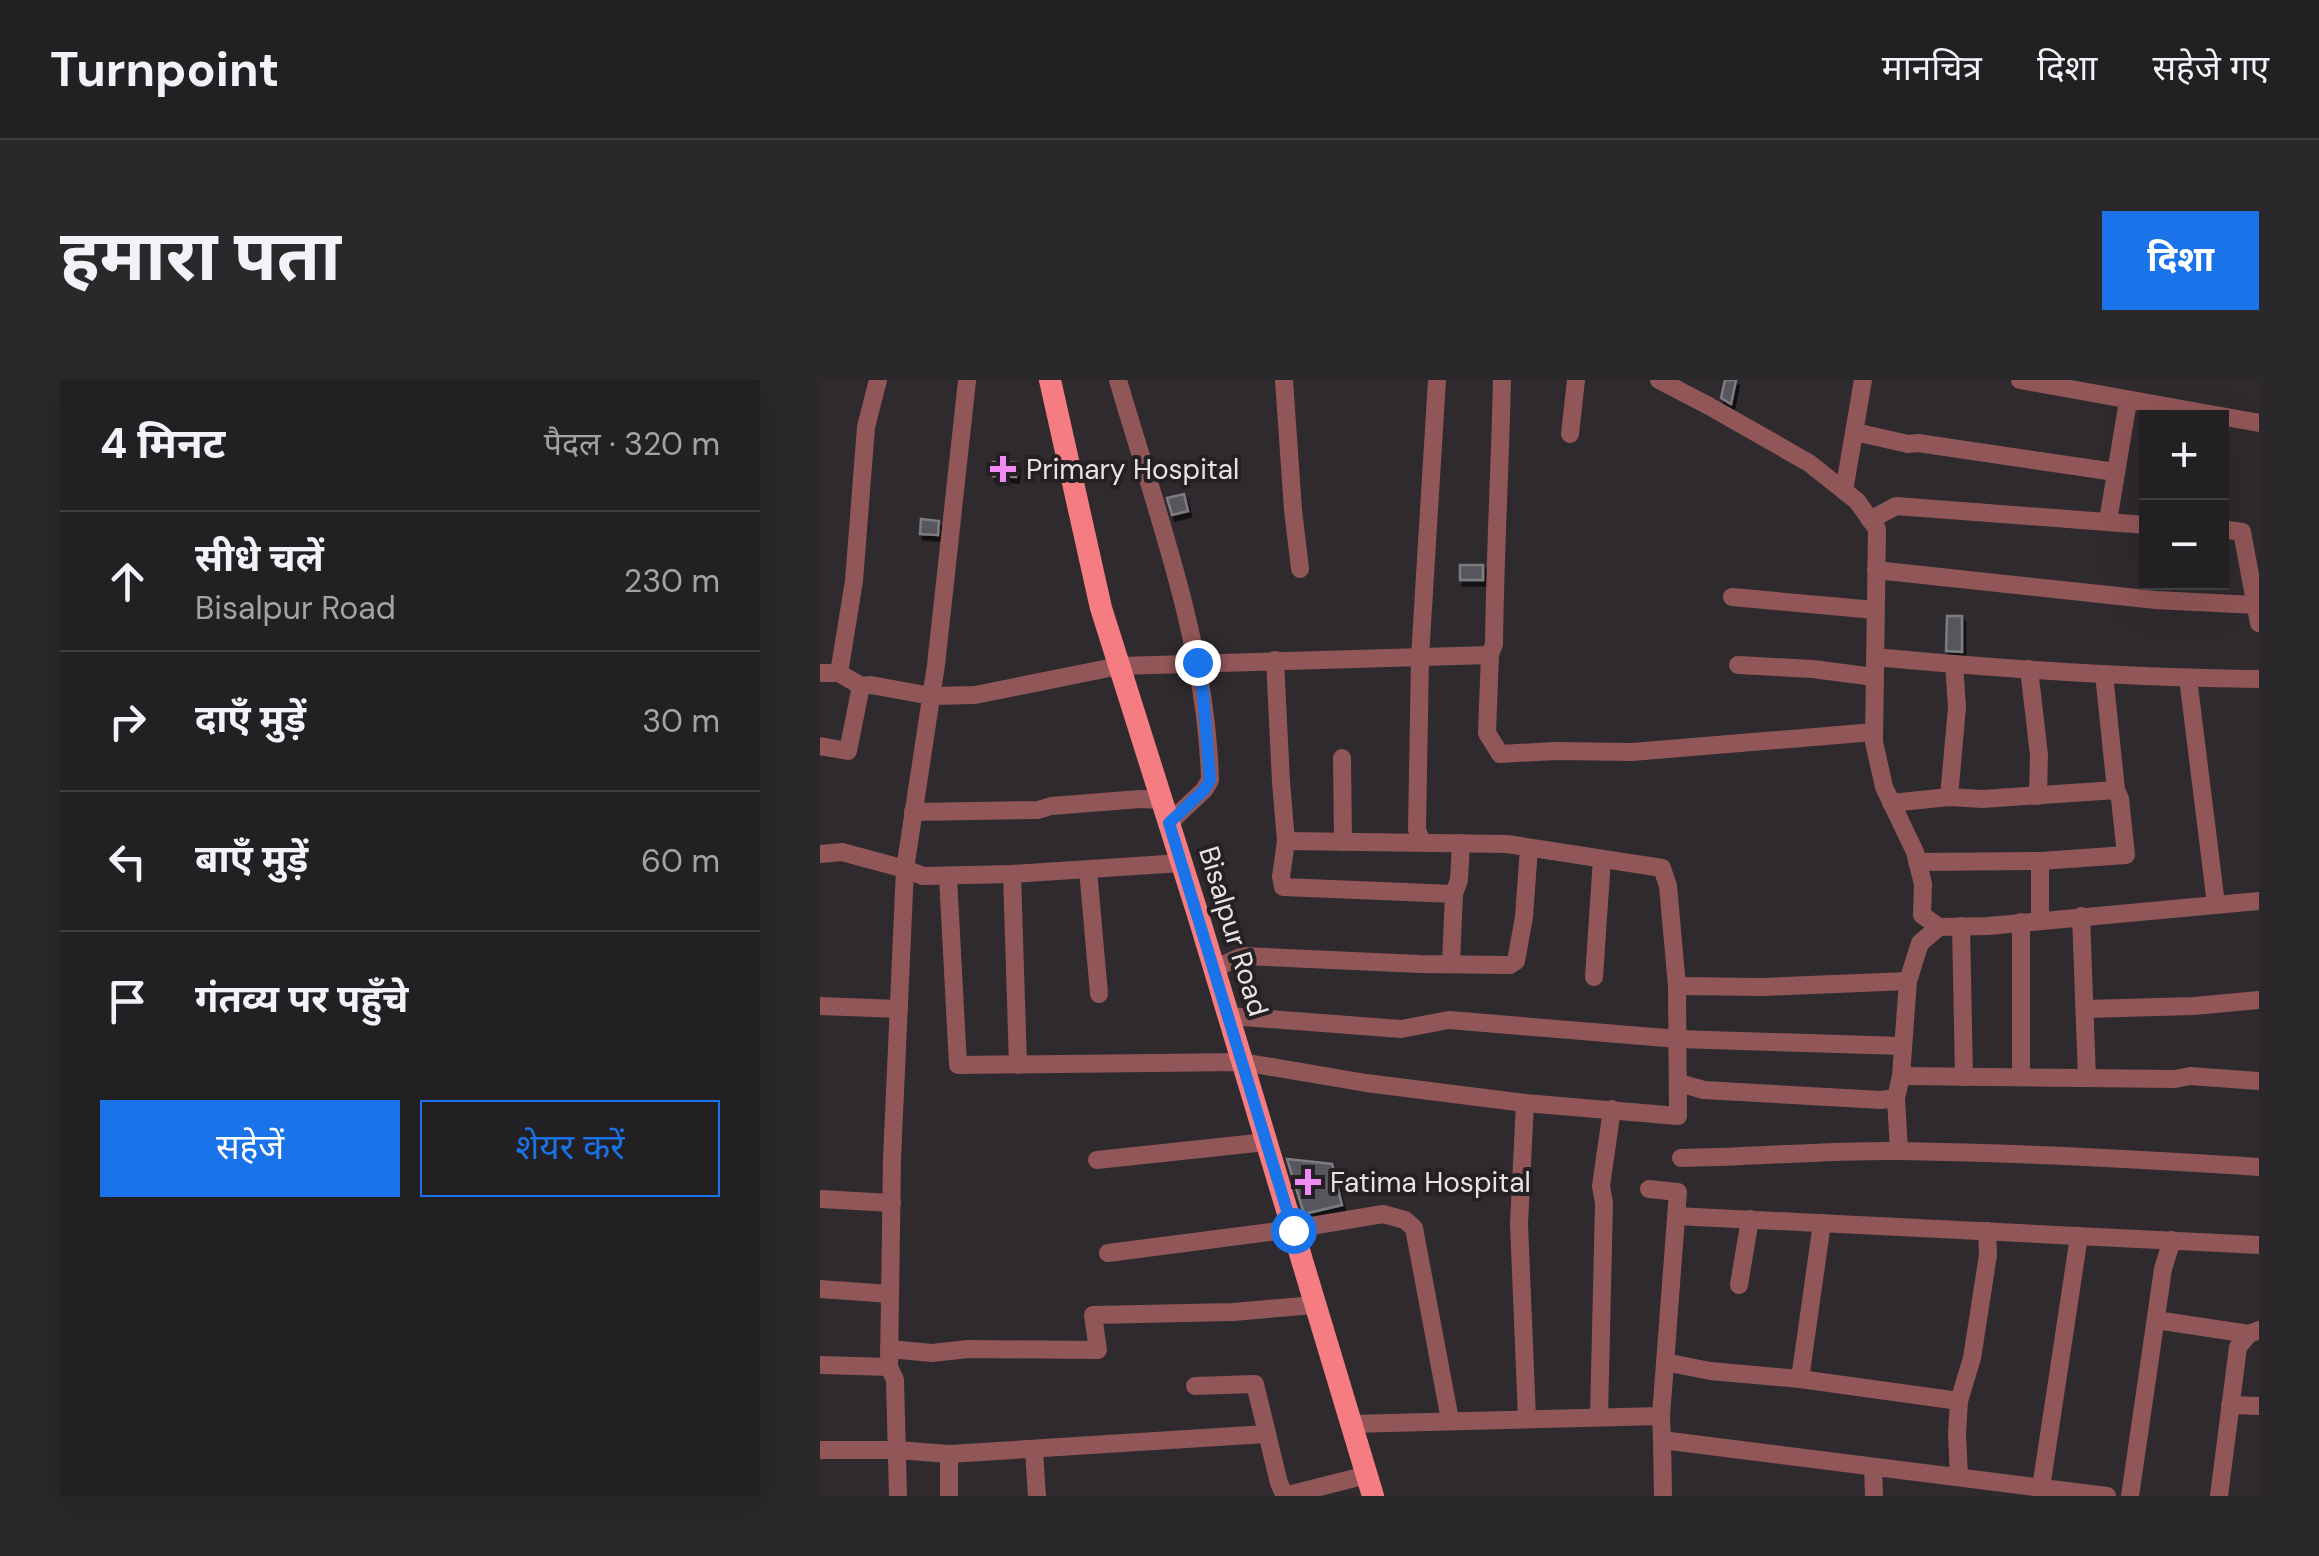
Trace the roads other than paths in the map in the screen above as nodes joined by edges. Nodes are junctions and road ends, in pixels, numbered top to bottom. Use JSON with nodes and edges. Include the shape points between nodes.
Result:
{"nodes":[{"id":1,"x":878,"y":380,"type":"edge"},
{"id":2,"x":966,"y":380,"type":"edge"},
{"id":3,"x":976,"y":380,"type":"edge"},
{"id":4,"x":1050,"y":380,"type":"edge"},
{"id":5,"x":1118,"y":380,"type":"edge"},
{"id":6,"x":1284,"y":380,"type":"edge"},
{"id":7,"x":1437,"y":380,"type":"edge"},
{"id":8,"x":1502,"y":380,"type":"edge"},
{"id":9,"x":1576,"y":380,"type":"edge"},
{"id":10,"x":1659,"y":380,"type":"edge"},
{"id":11,"x":1862,"y":380,"type":"edge"},
{"id":12,"x":2020,"y":380,"type":"edge"},
{"id":13,"x":2128,"y":401,"type":"junction"},
{"id":14,"x":2259,"y":423,"type":"edge"},
{"id":15,"x":1855,"y":432,"type":"junction"},
{"id":16,"x":1570,"y":434,"type":"dead end"},
{"id":17,"x":2115,"y":472,"type":"junction"},
{"id":18,"x":1844,"y":491,"type":"junction"},
{"id":19,"x":1870,"y":520,"type":"junction"},
{"id":20,"x":2108,"y":520,"type":"junction"},
{"id":21,"x":2139,"y":524,"type":"edge"},
{"id":22,"x":2229,"y":530,"type":"edge"},
{"id":23,"x":1300,"y":569,"type":"dead end"},
{"id":24,"x":1876,"y":570,"type":"junction"},
{"id":25,"x":1732,"y":597,"type":"dead end"},
{"id":26,"x":1875,"y":610,"type":"junction"},
{"id":27,"x":2257,"y":614,"type":"edge"},
{"id":28,"x":1490,"y":655,"type":"junction"},
{"id":29,"x":1420,"y":657,"type":"junction"},
{"id":30,"x":1874,"y":657,"type":"junction"},
{"id":31,"x":1275,"y":660,"type":"junction"},
{"id":32,"x":1197,"y":662,"type":"junction"},
{"id":33,"x":1954,"y":664,"type":"junction"},
{"id":34,"x":1738,"y":665,"type":"dead end"},
{"id":35,"x":1119,"y":666,"type":"junction"},
{"id":36,"x":2029,"y":670,"type":"junction"},
{"id":37,"x":830,"y":673,"type":"edge"},
{"id":38,"x":2104,"y":674,"type":"junction"},
{"id":39,"x":1874,"y":677,"type":"junction"},
{"id":40,"x":2188,"y":678,"type":"junction"},
{"id":41,"x":2259,"y":678,"type":"edge"},
{"id":42,"x":862,"y":686,"type":"junction"},
{"id":43,"x":931,"y":696,"type":"junction"},
{"id":44,"x":1874,"y":732,"type":"junction"},
{"id":45,"x":820,"y":746,"type":"edge"},
{"id":46,"x":1342,"y":758,"type":"dead end"},
{"id":47,"x":2116,"y":790,"type":"junction"},
{"id":48,"x":2038,"y":796,"type":"junction"},
{"id":49,"x":1949,"y":797,"type":"junction"},
{"id":50,"x":1162,"y":800,"type":"junction"},
{"id":51,"x":1892,"y":803,"type":"junction"},
{"id":52,"x":914,"y":812,"type":"junction"},
{"id":53,"x":1169,"y":823,"type":"junction"},
{"id":54,"x":1286,"y":840,"type":"junction"},
{"id":55,"x":1421,"y":841,"type":"junction"},
{"id":56,"x":1343,"y":842,"type":"junction"},
{"id":57,"x":1461,"y":843,"type":"junction"},
{"id":58,"x":1530,"y":848,"type":"junction"},
{"id":59,"x":820,"y":854,"type":"edge"},
{"id":60,"x":1602,"y":858,"type":"junction"},
{"id":61,"x":2040,"y":861,"type":"junction"},
{"id":62,"x":1917,"y":862,"type":"junction"},
{"id":63,"x":1182,"y":864,"type":"junction"},
{"id":64,"x":905,"y":869,"type":"junction"},
{"id":65,"x":1088,"y":870,"type":"junction"},
{"id":66,"x":1012,"y":874,"type":"junction"},
{"id":67,"x":948,"y":877,"type":"junction"},
{"id":68,"x":1454,"y":894,"type":"junction"},
{"id":69,"x":2216,"y":904,"type":"junction"},
{"id":70,"x":2258,"y":905,"type":"edge"},
{"id":71,"x":2081,"y":916,"type":"junction"},
{"id":72,"x":2030,"y":922,"type":"junction"},
{"id":73,"x":1939,"y":926,"type":"junction"},
{"id":74,"x":1961,"y":926,"type":"junction"},
{"id":75,"x":1451,"y":963,"type":"junction"},
{"id":76,"x":1214,"y":968,"type":"junction"},
{"id":77,"x":1594,"y":977,"type":"dead end"},
{"id":78,"x":1908,"y":981,"type":"junction"},
{"id":79,"x":1677,"y":986,"type":"junction"},
{"id":80,"x":1099,"y":994,"type":"dead end"},
{"id":81,"x":2259,"y":1000,"type":"edge"},
{"id":82,"x":820,"y":1006,"type":"edge"},
{"id":83,"x":899,"y":1009,"type":"junction"},
{"id":84,"x":2086,"y":1009,"type":"junction"},
{"id":85,"x":1228,"y":1016,"type":"junction"},
{"id":86,"x":1678,"y":1040,"type":"junction"},
{"id":87,"x":1902,"y":1046,"type":"junction"},
{"id":88,"x":1242,"y":1062,"type":"junction"},
{"id":89,"x":1018,"y":1065,"type":"junction"},
{"id":90,"x":1901,"y":1076,"type":"junction"},
{"id":91,"x":2022,"y":1077,"type":"junction"},
{"id":92,"x":1964,"y":1078,"type":"junction"},
{"id":93,"x":2087,"y":1078,"type":"junction"},
{"id":94,"x":2259,"y":1081,"type":"edge"},
{"id":95,"x":1679,"y":1083,"type":"junction"},
{"id":96,"x":1896,"y":1098,"type":"junction"},
{"id":97,"x":1525,"y":1103,"type":"junction"},
{"id":98,"x":1612,"y":1109,"type":"junction"},
{"id":99,"x":1266,"y":1142,"type":"junction"},
{"id":100,"x":1898,"y":1151,"type":"junction"},
{"id":101,"x":1681,"y":1158,"type":"dead end"},
{"id":102,"x":1098,"y":1160,"type":"dead end"},
{"id":103,"x":2259,"y":1167,"type":"edge"},
{"id":104,"x":1649,"y":1189,"type":"dead end"},
{"id":105,"x":820,"y":1199,"type":"edge"},
{"id":106,"x":892,"y":1203,"type":"junction"},
{"id":107,"x":1676,"y":1216,"type":"junction"},
{"id":108,"x":1750,"y":1220,"type":"junction"},
{"id":109,"x":1822,"y":1223,"type":"junction"},
{"id":110,"x":1292,"y":1229,"type":"junction"},
{"id":111,"x":1986,"y":1231,"type":"junction"},
{"id":112,"x":2079,"y":1236,"type":"junction"},
{"id":113,"x":2172,"y":1240,"type":"junction"},
{"id":114,"x":2259,"y":1245,"type":"edge"},
{"id":115,"x":1108,"y":1254,"type":"dead end"},
{"id":116,"x":1739,"y":1284,"type":"dead end"},
{"id":117,"x":820,"y":1289,"type":"edge"},
{"id":118,"x":890,"y":1294,"type":"junction"},
{"id":119,"x":1314,"y":1304,"type":"junction"},
{"id":120,"x":2156,"y":1320,"type":"junction"},
{"id":121,"x":2254,"y":1332,"type":"edge"},
{"id":122,"x":889,"y":1358,"type":"junction"},
{"id":123,"x":1665,"y":1362,"type":"junction"},
{"id":124,"x":820,"y":1365,"type":"edge"},
{"id":125,"x":1800,"y":1379,"type":"junction"},
{"id":126,"x":1194,"y":1386,"type":"dead end"},
{"id":127,"x":1959,"y":1400,"type":"junction"},
{"id":128,"x":2230,"y":1406,"type":"junction"},
{"id":129,"x":2259,"y":1406,"type":"edge"},
{"id":130,"x":1661,"y":1416,"type":"junction"},
{"id":131,"x":1599,"y":1417,"type":"junction"},
{"id":132,"x":1527,"y":1418,"type":"junction"},
{"id":133,"x":1450,"y":1420,"type":"junction"},
{"id":134,"x":1350,"y":1424,"type":"junction"},
{"id":135,"x":1266,"y":1434,"type":"junction"},
{"id":136,"x":1662,"y":1440,"type":"junction"},
{"id":137,"x":820,"y":1450,"type":"edge"},
{"id":138,"x":896,"y":1450,"type":"junction"},
{"id":139,"x":1034,"y":1450,"type":"junction"},
{"id":140,"x":950,"y":1454,"type":"junction"},
{"id":141,"x":1873,"y":1467,"type":"junction"},
{"id":142,"x":1959,"y":1478,"type":"junction"},
{"id":143,"x":1370,"y":1486,"type":"edge"},
{"id":144,"x":2041,"y":1488,"type":"junction"},
{"id":145,"x":898,"y":1496,"type":"edge"},
{"id":146,"x":949,"y":1496,"type":"edge"},
{"id":147,"x":1037,"y":1496,"type":"edge"},
{"id":148,"x":1284,"y":1496,"type":"edge"},
{"id":149,"x":1663,"y":1496,"type":"edge"},
{"id":150,"x":1874,"y":1496,"type":"edge"},
{"id":151,"x":2108,"y":1496,"type":"edge"},
{"id":152,"x":2130,"y":1496,"type":"edge"},
{"id":153,"x":2219,"y":1496,"type":"edge"}],
"edges":[{"from":1,"to":37,"type":"street","via":[[866,427],[854,580]]},
{"from":2,"to":3,"type":"street"},
{"from":2,"to":43,"type":"street"},
{"from":4,"to":35,"type":"main road","name":"Bisalpur Road"},
{"from":5,"to":32,"type":"street"},
{"from":6,"to":23,"type":"street"},
{"from":7,"to":29,"type":"street"},
{"from":8,"to":28,"type":"street"},
{"from":9,"to":16,"type":"street"},
{"from":10,"to":18,"type":"street","via":[[1809,463]]},
{"from":11,"to":15,"type":"street"},
{"from":12,"to":13,"type":"street"},
{"from":13,"to":14,"type":"street"},
{"from":13,"to":17,"type":"street"},
{"from":15,"to":17,"type":"street"},
{"from":15,"to":18,"type":"street"},
{"from":17,"to":20,"type":"street"},
{"from":18,"to":19,"type":"street"},
{"from":19,"to":20,"type":"street","via":[[1896,506]]},
{"from":19,"to":24,"type":"street","via":[[1877,529]]},
{"from":20,"to":21,"type":"street"},
{"from":22,"to":27,"type":"street","via":[[2242,532]]},
{"from":24,"to":26,"type":"street"},
{"from":24,"to":27,"type":"street"},
{"from":25,"to":26,"type":"street"},
{"from":26,"to":30,"type":"street"},
{"from":28,"to":29,"type":"street"},
{"from":28,"to":44,"type":"street","via":[[1488,734],[1500,754],[1632,752]]},
{"from":29,"to":31,"type":"street"},
{"from":29,"to":55,"type":"street"},
{"from":30,"to":33,"type":"street"},
{"from":30,"to":39,"type":"street"},
{"from":31,"to":32,"type":"street"},
{"from":31,"to":54,"type":"street"},
{"from":32,"to":35,"type":"street"},
{"from":32,"to":53,"type":"street","via":[[1210,780]]},
{"from":33,"to":36,"type":"street"},
{"from":33,"to":49,"type":"street"},
{"from":34,"to":39,"type":"street"},
{"from":35,"to":43,"type":"street","via":[[974,695]]},
{"from":35,"to":50,"type":"main road","name":"Bisalpur Road"},
{"from":36,"to":38,"type":"street"},
{"from":36,"to":48,"type":"street"},
{"from":37,"to":42,"type":"street"},
{"from":38,"to":40,"type":"street"},
{"from":38,"to":47,"type":"street"},
{"from":39,"to":44,"type":"street"},
{"from":40,"to":41,"type":"street"},
{"from":40,"to":69,"type":"street"},
{"from":42,"to":43,"type":"street"},
{"from":42,"to":45,"type":"street","via":[[848,751]]},
{"from":43,"to":52,"type":"street"},
{"from":44,"to":51,"type":"street"},
{"from":46,"to":56,"type":"street"},
{"from":47,"to":48,"type":"street"},
{"from":47,"to":61,"type":"street","via":[[2126,855]]},
{"from":48,"to":49,"type":"street"},
{"from":49,"to":51,"type":"street"},
{"from":50,"to":52,"type":"street"},
{"from":50,"to":53,"type":"main road","name":"Bisalpur Road"},
{"from":51,"to":62,"type":"street"},
{"from":52,"to":64,"type":"street"},
{"from":53,"to":63,"type":"main road","name":"Bisalpur Road"},
{"from":54,"to":56,"type":"street"},
{"from":54,"to":68,"type":"street","via":[[1283,886]]},
{"from":55,"to":56,"type":"street"},
{"from":55,"to":57,"type":"street"},
{"from":57,"to":58,"type":"street"},
{"from":57,"to":68,"type":"street"},
{"from":58,"to":60,"type":"street"},
{"from":58,"to":75,"type":"street","via":[[1516,962]]},
{"from":59,"to":64,"type":"street","via":[[842,852]]},
{"from":60,"to":77,"type":"street"},
{"from":60,"to":79,"type":"street","via":[[1662,868]]},
{"from":61,"to":62,"type":"street"},
{"from":61,"to":72,"type":"street"},
{"from":62,"to":73,"type":"street","via":[[1922,915]]},
{"from":63,"to":65,"type":"street"},
{"from":63,"to":76,"type":"main road","name":"Bisalpur Road"},
{"from":64,"to":67,"type":"street"},
{"from":64,"to":83,"type":"street"},
{"from":65,"to":66,"type":"street"},
{"from":65,"to":80,"type":"street"},
{"from":66,"to":67,"type":"street"},
{"from":66,"to":89,"type":"street"},
{"from":67,"to":89,"type":"street","via":[[958,1065]]},
{"from":68,"to":75,"type":"street"},
{"from":69,"to":70,"type":"street"},
{"from":69,"to":71,"type":"street"},
{"from":71,"to":72,"type":"street"},
{"from":71,"to":84,"type":"street"},
{"from":72,"to":74,"type":"street"},
{"from":72,"to":91,"type":"street"},
{"from":73,"to":74,"type":"street"},
{"from":73,"to":78,"type":"street","via":[[1920,943]]},
{"from":74,"to":92,"type":"street"},
{"from":75,"to":76,"type":"street","via":[[1243,956]]},
{"from":76,"to":85,"type":"main road","name":"Bisalpur Road"},
{"from":78,"to":79,"type":"street"},
{"from":78,"to":87,"type":"street"},
{"from":79,"to":86,"type":"street"},
{"from":81,"to":84,"type":"street"},
{"from":82,"to":83,"type":"street"},
{"from":83,"to":106,"type":"street"},
{"from":84,"to":93,"type":"street"},
{"from":85,"to":86,"type":"street","via":[[1401,1029],[1449,1020]]},
{"from":85,"to":88,"type":"main road","name":"Bisalpur Road"},
{"from":86,"to":87,"type":"street"},
{"from":86,"to":95,"type":"street"},
{"from":87,"to":90,"type":"street"},
{"from":88,"to":89,"type":"street"},
{"from":88,"to":97,"type":"street"},
{"from":88,"to":99,"type":"main road","name":"Bisalpur Road"},
{"from":90,"to":92,"type":"street"},
{"from":90,"to":96,"type":"street"},
{"from":91,"to":92,"type":"street"},
{"from":91,"to":93,"type":"street"},
{"from":93,"to":94,"type":"street"},
{"from":95,"to":96,"type":"street","via":[[1704,1090]]},
{"from":95,"to":98,"type":"street","via":[[1678,1116]]},
{"from":96,"to":100,"type":"street"},
{"from":97,"to":98,"type":"street"},
{"from":97,"to":132,"type":"street","via":[[1519,1224]]},
{"from":98,"to":131,"type":"street","via":[[1601,1186]]},
{"from":99,"to":102,"type":"street"},
{"from":99,"to":110,"type":"main road","name":"Bisalpur Road"},
{"from":100,"to":101,"type":"street"},
{"from":100,"to":103,"type":"street"},
{"from":104,"to":107,"type":"street","via":[[1678,1192]]},
{"from":105,"to":106,"type":"street"},
{"from":106,"to":118,"type":"street"},
{"from":107,"to":108,"type":"street"},
{"from":107,"to":123,"type":"street"},
{"from":108,"to":109,"type":"street"},
{"from":108,"to":116,"type":"street"},
{"from":109,"to":111,"type":"street"},
{"from":109,"to":125,"type":"street"},
{"from":110,"to":115,"type":"street"},
{"from":110,"to":119,"type":"main road","name":"Bisalpur Road"},
{"from":110,"to":133,"type":"street","via":[[1384,1214],[1414,1228]]},
{"from":111,"to":112,"type":"street"},
{"from":111,"to":127,"type":"street","via":[[1972,1358]]},
{"from":112,"to":113,"type":"street"},
{"from":112,"to":144,"type":"street"},
{"from":113,"to":114,"type":"street"},
{"from":113,"to":120,"type":"street"},
{"from":117,"to":118,"type":"street"},
{"from":118,"to":122,"type":"street"},
{"from":119,"to":122,"type":"street","via":[[1093,1315],[1098,1350],[968,1349]]},
{"from":119,"to":134,"type":"main road","name":"Bisalpur Road"},
{"from":120,"to":121,"type":"street"},
{"from":120,"to":152,"type":"street"},
{"from":121,"to":128,"type":"street","via":[[2238,1347]]},
{"from":122,"to":124,"type":"street"},
{"from":122,"to":138,"type":"street"},
{"from":123,"to":125,"type":"street"},
{"from":123,"to":130,"type":"street"},
{"from":125,"to":127,"type":"street"},
{"from":126,"to":135,"type":"street","via":[[1255,1384]]},
{"from":127,"to":142,"type":"street"},
{"from":128,"to":129,"type":"street"},
{"from":128,"to":153,"type":"street"},
{"from":130,"to":131,"type":"street"},
{"from":130,"to":136,"type":"street"},
{"from":131,"to":132,"type":"street"},
{"from":132,"to":133,"type":"street"},
{"from":133,"to":134,"type":"street"},
{"from":134,"to":143,"type":"main road","name":"Bisalpur Road"},
{"from":135,"to":139,"type":"street"},
{"from":135,"to":148,"type":"street"},
{"from":136,"to":141,"type":"street"},
{"from":136,"to":149,"type":"street"},
{"from":137,"to":138,"type":"street"},
{"from":138,"to":140,"type":"street"},
{"from":138,"to":145,"type":"street"},
{"from":139,"to":140,"type":"street"},
{"from":139,"to":147,"type":"street"},
{"from":140,"to":146,"type":"street"},
{"from":141,"to":142,"type":"street"},
{"from":141,"to":150,"type":"street"},
{"from":142,"to":144,"type":"street"},
{"from":143,"to":148,"type":"street"},
{"from":144,"to":151,"type":"street"}]}
